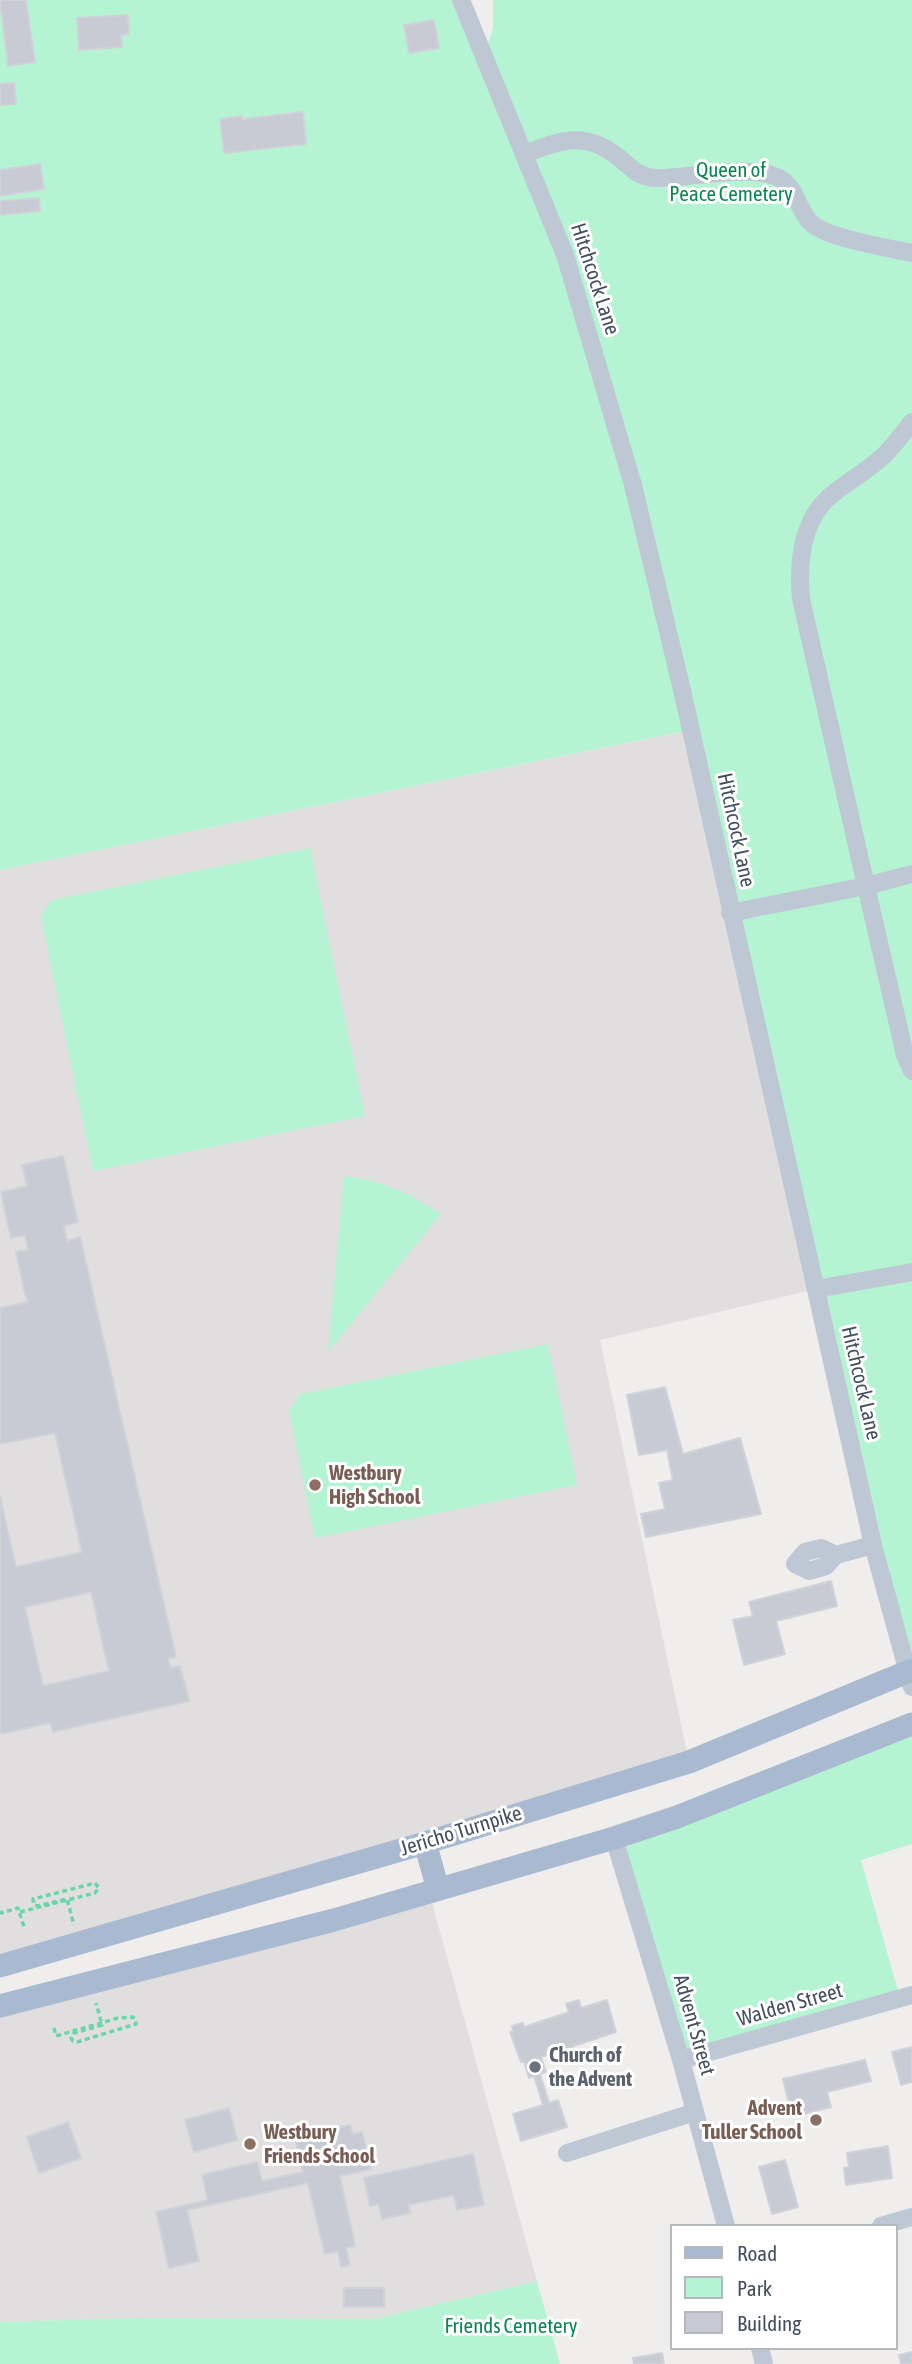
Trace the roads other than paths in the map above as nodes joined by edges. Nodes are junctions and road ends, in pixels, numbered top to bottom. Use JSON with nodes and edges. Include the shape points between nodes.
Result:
{"nodes":[{"id":1,"x":461,"y":0,"type":"edge"},
{"id":2,"x":525,"y":155,"type":"junction"},
{"id":3,"x":912,"y":253,"type":"edge"},
{"id":4,"x":912,"y":422,"type":"edge"},
{"id":5,"x":912,"y":874,"type":"edge"},
{"id":6,"x":866,"y":886,"type":"junction"},
{"id":7,"x":730,"y":913,"type":"junction"},
{"id":8,"x":912,"y":1071,"type":"edge"},
{"id":9,"x":912,"y":1272,"type":"edge"},
{"id":10,"x":816,"y":1289,"type":"junction"},
{"id":11,"x":873,"y":1545,"type":"junction"},
{"id":12,"x":836,"y":1555,"type":"dead end"},
{"id":13,"x":910,"y":1676,"type":"edge"},
{"id":14,"x":912,"y":1724,"type":"edge"},
{"id":15,"x":614,"y":1838,"type":"junction"},
{"id":16,"x":425,"y":1843,"type":"junction"},
{"id":17,"x":438,"y":1889,"type":"junction"},
{"id":18,"x":0,"y":1966,"type":"edge"},
{"id":19,"x":912,"y":1994,"type":"edge"},
{"id":20,"x":0,"y":2007,"type":"edge"},
{"id":21,"x":681,"y":2060,"type":"junction"},
{"id":22,"x":695,"y":2112,"type":"junction"},
{"id":23,"x":567,"y":2153,"type":"dead end"},
{"id":24,"x":912,"y":2217,"type":"edge"},
{"id":25,"x":725,"y":2224,"type":"edge"},
{"id":26,"x":888,"y":2224,"type":"edge"}],
"edges":[{"from":1,"to":2,"type":"street","name":"Hitchcock Lane"},
{"from":2,"to":3,"type":"street","via":[[555,142],[581,140],[606,147],[641,176],[769,174],[788,185],[814,227]]},
{"from":2,"to":7,"type":"street","name":"Hitchcock Lane","via":[[565,255],[633,485]]},
{"from":4,"to":6,"type":"street","via":[[882,458],[825,500],[811,523],[798,572]]},
{"from":5,"to":6,"type":"street"},
{"from":6,"to":7,"type":"street"},
{"from":6,"to":8,"type":"street"},
{"from":7,"to":10,"type":"street","name":"Hitchcock Lane"},
{"from":9,"to":10,"type":"street"},
{"from":10,"to":11,"type":"street","name":"Hitchcock Lane"},
{"from":11,"to":12,"type":"street"},
{"from":11,"to":13,"type":"street","name":"Hitchcock Lane"},
{"from":13,"to":16,"type":"main road","name":"Jericho Turnpike","via":[[689,1762]]},
{"from":14,"to":15,"type":"main road"},
{"from":15,"to":17,"type":"main road"},
{"from":15,"to":21,"type":"street","name":"Advent Street"},
{"from":16,"to":17,"type":"main road"},
{"from":16,"to":18,"type":"main road","name":"Jericho Turnpike"},
{"from":17,"to":20,"type":"main road"},
{"from":19,"to":21,"type":"street","name":"Walden Street"},
{"from":21,"to":22,"type":"street","name":"Advent Street"},
{"from":22,"to":23,"type":"street"},
{"from":22,"to":25,"type":"street","name":"Advent Street"},
{"from":24,"to":26,"type":"street"}]}
